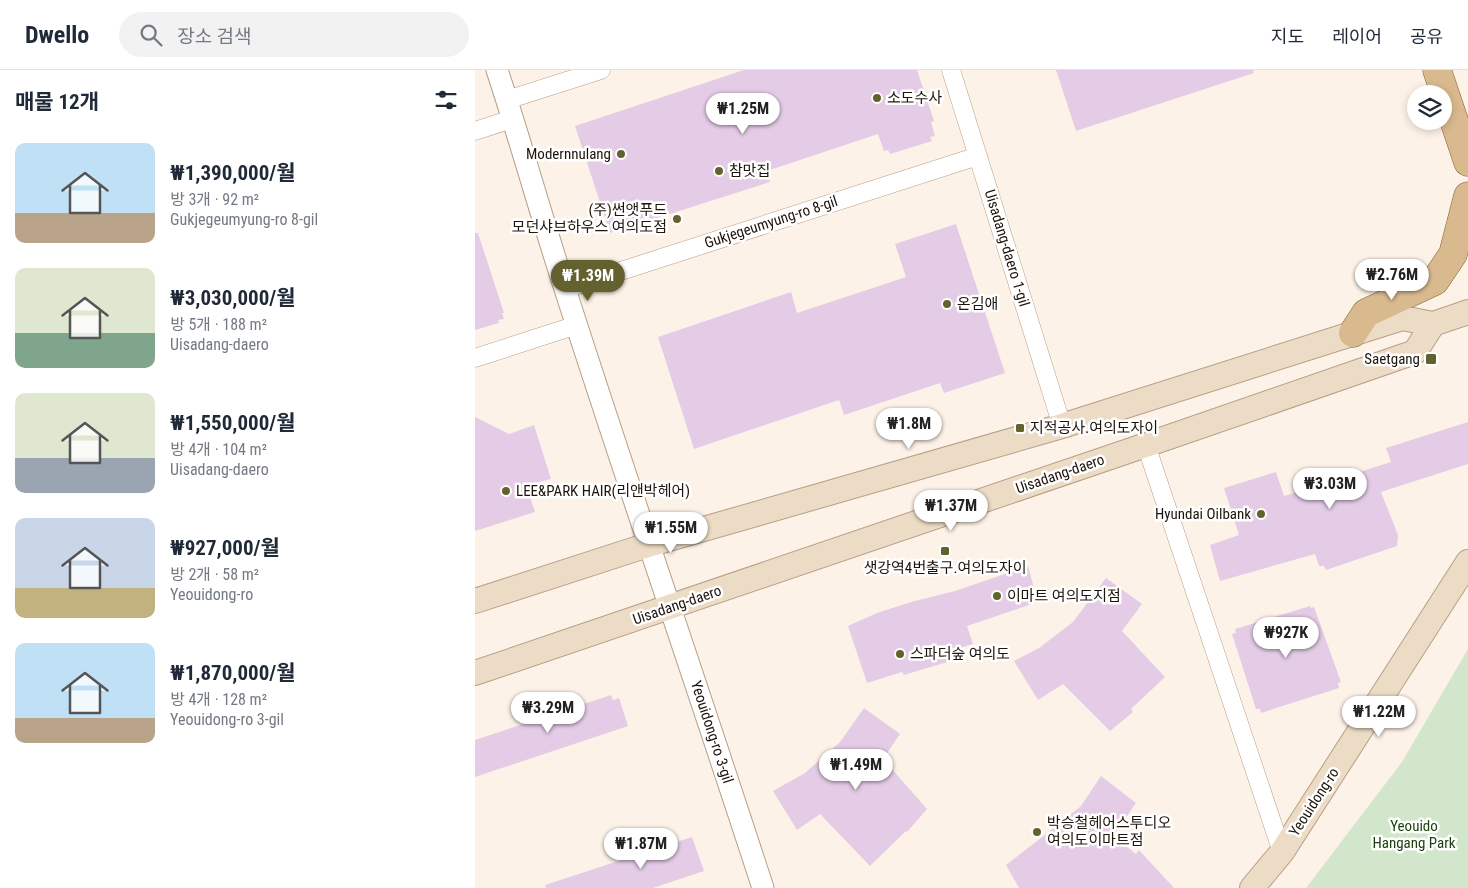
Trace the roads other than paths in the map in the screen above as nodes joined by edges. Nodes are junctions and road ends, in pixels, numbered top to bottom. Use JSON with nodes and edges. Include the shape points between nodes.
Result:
{"nodes":[{"id":1,"x":497,"y":70,"type":"edge"},
{"id":2,"x":601,"y":70,"type":"edge"},
{"id":3,"x":951,"y":70,"type":"edge"},
{"id":4,"x":1437,"y":70,"type":"edge"},
{"id":5,"x":510,"y":109,"type":"junction"},
{"id":6,"x":475,"y":131,"type":"edge"},
{"id":7,"x":978,"y":156,"type":"junction"},
{"id":8,"x":1468,"y":162,"type":"edge"},
{"id":9,"x":1468,"y":196,"type":"edge"},
{"id":10,"x":565,"y":288,"type":"junction"},
{"id":11,"x":1468,"y":312,"type":"edge"},
{"id":12,"x":1433,"y":324,"type":"junction"},
{"id":13,"x":577,"y":325,"type":"junction"},
{"id":14,"x":1353,"y":333,"type":"junction"},
{"id":15,"x":475,"y":358,"type":"edge"},
{"id":16,"x":1062,"y":426,"type":"junction"},
{"id":17,"x":1146,"y":445,"type":"junction"},
{"id":18,"x":648,"y":545,"type":"junction"},
{"id":19,"x":1468,"y":562,"type":"edge"},
{"id":20,"x":475,"y":601,"type":"edge"},
{"id":21,"x":671,"y":607,"type":"junction"},
{"id":22,"x":475,"y":673,"type":"edge"},
{"id":23,"x":1282,"y":852,"type":"junction"},
{"id":24,"x":763,"y":888,"type":"edge"},
{"id":25,"x":1252,"y":888,"type":"edge"}],
"edges":[{"from":1,"to":5,"type":"street"},
{"from":2,"to":5,"type":"street"},
{"from":3,"to":7,"type":"street","name":"Uisadang-daero 1-gil"},
{"from":4,"to":8,"type":"main road"},
{"from":5,"to":6,"type":"street"},
{"from":5,"to":10,"type":"street"},
{"from":7,"to":10,"type":"street","name":"Gukjegeumyung-ro 8-gil"},
{"from":7,"to":16,"type":"street","name":"Uisadang-daero 1-gil"},
{"from":9,"to":14,"type":"main road","via":[[1453,254],[1435,281],[1366,313]]},
{"from":10,"to":13,"type":"street"},
{"from":11,"to":12,"type":"main road"},
{"from":12,"to":14,"type":"main road","via":[[1402,318]]},
{"from":12,"to":17,"type":"main road","name":"Uisadang-daero","via":[[1415,352]]},
{"from":13,"to":15,"type":"street"},
{"from":13,"to":18,"type":"street"},
{"from":14,"to":16,"type":"main road"},
{"from":16,"to":18,"type":"main road"},
{"from":17,"to":21,"type":"main road","name":"Uisadang-daero"},
{"from":17,"to":23,"type":"street"},
{"from":18,"to":20,"type":"main road"},
{"from":18,"to":21,"type":"street","name":"Yeouidong-ro 3-gil"},
{"from":19,"to":23,"type":"main road","name":"Yeouidong-ro"},
{"from":21,"to":22,"type":"main road","name":"Uisadang-daero"},
{"from":21,"to":24,"type":"street","name":"Yeouidong-ro 3-gil"},
{"from":23,"to":25,"type":"main road","name":"Yeouidong-ro"}]}
